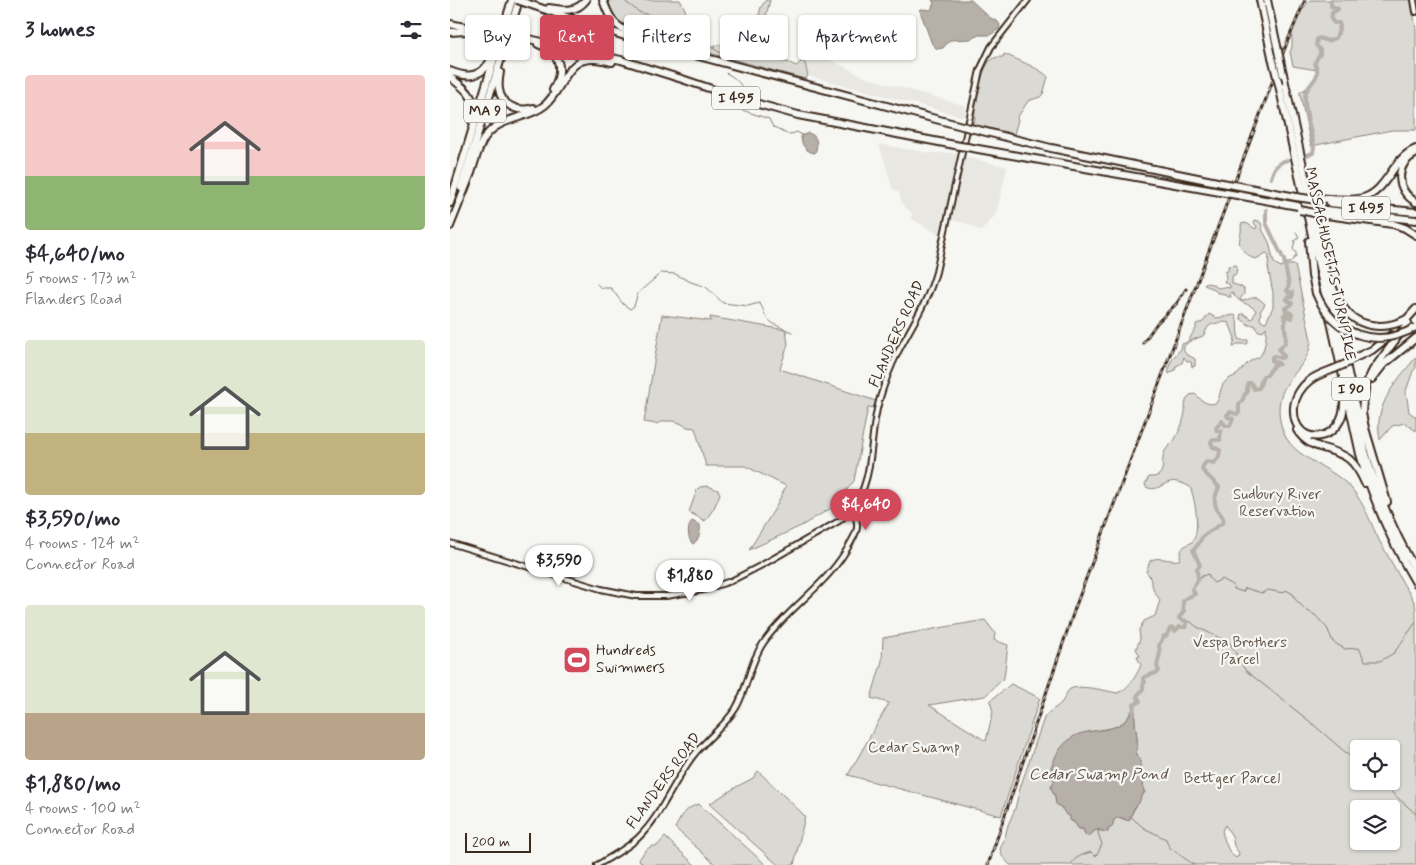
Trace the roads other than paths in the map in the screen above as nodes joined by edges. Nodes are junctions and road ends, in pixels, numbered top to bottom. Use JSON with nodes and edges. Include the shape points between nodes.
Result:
{"nodes":[{"id":1,"x":586,"y":0,"type":"edge"},
{"id":2,"x":603,"y":0,"type":"edge"},
{"id":3,"x":1028,"y":0,"type":"edge"},
{"id":4,"x":1260,"y":0,"type":"edge"},
{"id":5,"x":1267,"y":0,"type":"edge"},
{"id":6,"x":1414,"y":0,"type":"edge"},
{"id":7,"x":517,"y":1,"type":"edge"},
{"id":8,"x":1416,"y":12,"type":"edge"},
{"id":9,"x":512,"y":15,"type":"edge"},
{"id":10,"x":450,"y":24,"type":"edge"},
{"id":11,"x":465,"y":27,"type":"edge"},
{"id":12,"x":624,"y":30,"type":"edge"},
{"id":13,"x":465,"y":31,"type":"edge"},
{"id":14,"x":450,"y":32,"type":"edge"},
{"id":15,"x":624,"y":35,"type":"edge"},
{"id":16,"x":530,"y":39,"type":"edge"},
{"id":17,"x":530,"y":41,"type":"edge"},
{"id":18,"x":710,"y":59,"type":"edge"},
{"id":19,"x":491,"y":60,"type":"edge"},
{"id":20,"x":497,"y":60,"type":"edge"},
{"id":21,"x":498,"y":60,"type":"edge"},
{"id":22,"x":502,"y":60,"type":"edge"},
{"id":23,"x":645,"y":67,"type":"junction"},
{"id":24,"x":450,"y":71,"type":"edge"},
{"id":25,"x":450,"y":77,"type":"edge"},
{"id":26,"x":1416,"y":149,"type":"edge"},
{"id":27,"x":1416,"y":153,"type":"edge"},
{"id":28,"x":460,"y":168,"type":"junction"},
{"id":29,"x":1317,"y":199,"type":"junction"},
{"id":30,"x":1416,"y":202,"type":"edge"},
{"id":31,"x":450,"y":203,"type":"edge"},
{"id":32,"x":1318,"y":211,"type":"junction"},
{"id":33,"x":1416,"y":212,"type":"edge"},
{"id":34,"x":1307,"y":217,"type":"junction"},
{"id":35,"x":1416,"y":220,"type":"edge"},
{"id":36,"x":450,"y":222,"type":"edge"},
{"id":37,"x":450,"y":226,"type":"edge"},
{"id":38,"x":1416,"y":235,"type":"edge"},
{"id":39,"x":1324,"y":261,"type":"junction"},
{"id":40,"x":1416,"y":309,"type":"edge"},
{"id":41,"x":1416,"y":313,"type":"edge"},
{"id":42,"x":1407,"y":321,"type":"junction"},
{"id":43,"x":1416,"y":327,"type":"edge"},
{"id":44,"x":1331,"y":328,"type":"junction"},
{"id":45,"x":1416,"y":338,"type":"edge"},
{"id":46,"x":1334,"y":368,"type":"junction"},
{"id":47,"x":1367,"y":434,"type":"junction"},
{"id":48,"x":851,"y":511,"type":"junction"},
{"id":49,"x":1385,"y":524,"type":"junction"},
{"id":50,"x":450,"y":543,"type":"edge"},
{"id":51,"x":1405,"y":551,"type":"junction"},
{"id":52,"x":1416,"y":571,"type":"edge"},
{"id":53,"x":1416,"y":583,"type":"edge"},
{"id":54,"x":597,"y":865,"type":"edge"}],
"edges":[{"from":1,"to":7,"type":"highway","via":[[578,8],[569,10]]},
{"from":2,"to":12,"type":"highway","via":[[611,19]]},
{"from":3,"to":48,"type":"main road","name":"FLANDERS ROAD","via":[[991,46],[980,70],[934,279],[886,381],[874,424],[866,484]]},
{"from":4,"to":34,"type":"highway","name":"MASSACHUSETTS TURNPIKE","number":"I 90","bridge":true},
{"from":5,"to":39,"type":"highway","name":"MASSACHUSETTS TURNPIKE","number":"I 90","bridge":true},
{"from":6,"to":8,"type":"main road"},
{"from":7,"to":9,"type":"highway","number":"MA 9"},
{"from":7,"to":15,"type":"highway","number":"I 495"},
{"from":10,"to":11,"type":"highway","number":"I 495"},
{"from":13,"to":14,"type":"highway"},
{"from":16,"to":23,"type":"highway","number":"I 495"},
{"from":17,"to":22,"type":"highway","via":[[548,48],[559,64],[558,80],[540,105],[519,110],[503,100],[498,82]]},
{"from":18,"to":29,"type":"highway","number":"I 495","bridge":true,"via":[[1051,148]]},
{"from":19,"to":24,"type":"highway","via":[[476,74]]},
{"from":20,"to":28,"type":"highway","number":"MA 9"},
{"from":21,"to":36,"type":"highway","number":"MA 9"},
{"from":23,"to":32,"type":"highway","number":"I 495","bridge":true,"via":[[744,100],[822,120]]},
{"from":23,"to":37,"type":"highway","via":[[593,59],[582,61],[572,68],[543,106],[494,128],[481,144]]},
{"from":25,"to":28,"type":"highway","via":[[466,90],[473,104]]},
{"from":26,"to":29,"type":"highway","via":[[1403,156],[1378,189],[1368,196],[1345,200]]},
{"from":27,"to":30,"type":"highway","via":[[1404,163],[1400,178],[1405,192]]},
{"from":28,"to":31,"type":"highway","number":"MA 9"},
{"from":29,"to":33,"type":"highway","number":"I 495"},
{"from":32,"to":35,"type":"highway","number":"I 495"},
{"from":32,"to":38,"type":"highway","via":[[1395,224]]},
{"from":34,"to":43,"type":"highway","bridge":true,"via":[[1316,293],[1332,318],[1358,335],[1374,338],[1400,335]]},
{"from":34,"to":44,"type":"highway","name":"MASSACHUSETTS TURNPIKE","number":"I 90"},
{"from":39,"to":42,"type":"highway","via":[[1339,302],[1352,317],[1368,325],[1380,326]]},
{"from":39,"to":51,"type":"highway","name":"MASSACHUSETTS TURNPIKE","number":"I 90","via":[[1365,451],[1384,506]]},
{"from":40,"to":42,"type":"highway"},
{"from":41,"to":42,"type":"highway"},
{"from":42,"to":46,"type":"highway","bridge":true,"via":[[1375,348]]},
{"from":42,"to":47,"type":"highway","via":[[1374,367],[1366,384],[1362,411]]},
{"from":44,"to":46,"type":"highway","via":[[1344,399],[1343,412],[1329,434],[1320,437],[1309,435],[1297,424],[1296,398],[1310,380]]},
{"from":44,"to":49,"type":"highway","name":"MASSACHUSETTS TURNPIKE","number":"I 90","via":[[1360,454]]},
{"from":45,"to":47,"type":"highway","via":[[1384,364],[1371,380],[1364,407]]},
{"from":46,"to":49,"type":"highway","via":[[1310,376],[1298,388],[1292,403],[1294,423],[1308,442],[1354,464]]},
{"from":47,"to":51,"type":"highway","via":[[1388,507]]},
{"from":48,"to":50,"type":"main road","via":[[839,521],[738,577],[702,590],[666,596],[616,593]]},
{"from":48,"to":54,"type":"main road","name":"FLANDERS ROAD","via":[[858,524],[846,551],[827,577],[764,642],[734,711],[694,756],[641,835]]},
{"from":49,"to":53,"type":"highway","name":"MASSACHUSETTS TURNPIKE","number":"I 90"},
{"from":51,"to":52,"type":"highway","name":"MASSACHUSETTS TURNPIKE","number":"I 90"}]}
